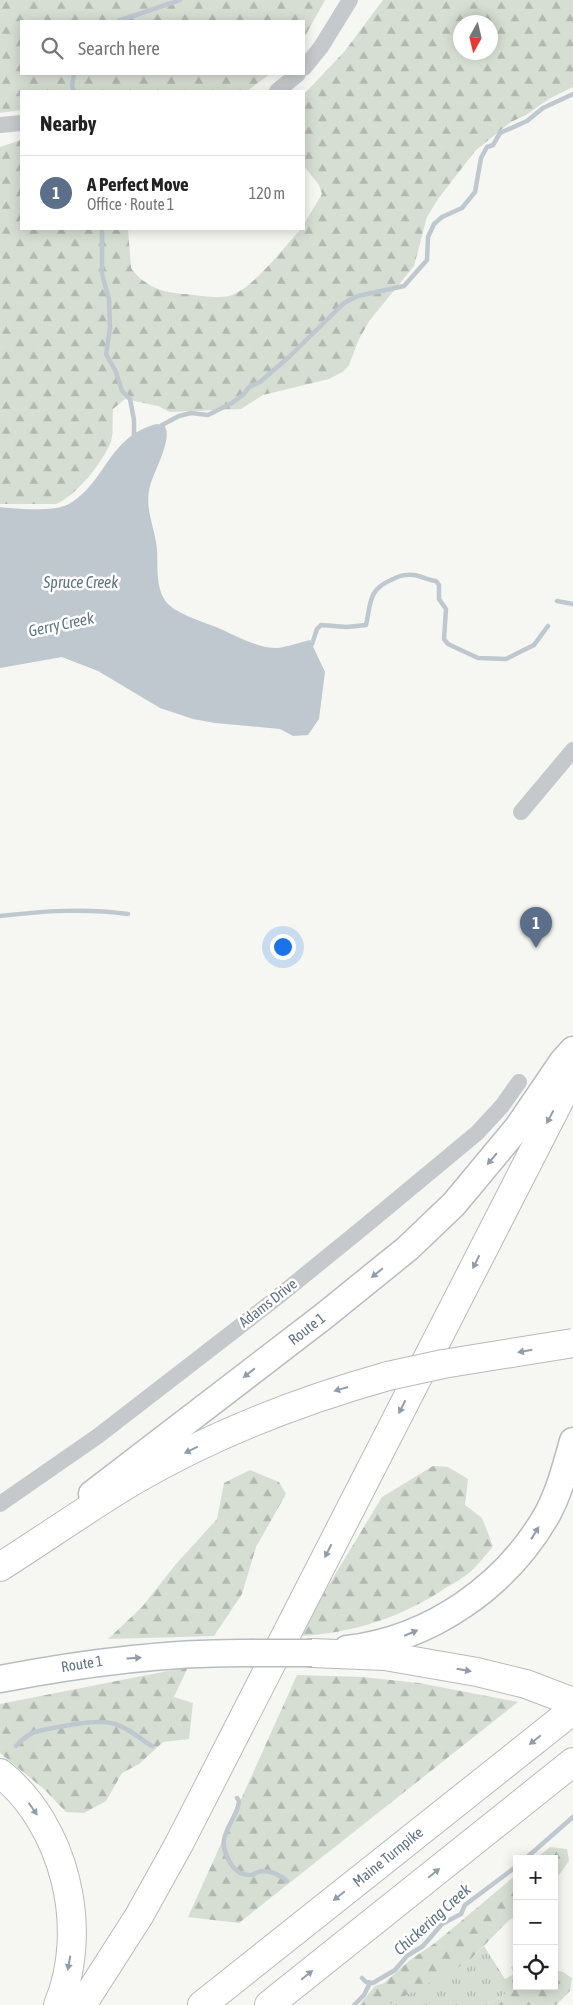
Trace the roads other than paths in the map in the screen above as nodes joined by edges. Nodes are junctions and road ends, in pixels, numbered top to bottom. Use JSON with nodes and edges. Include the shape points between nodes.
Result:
{"nodes":[{"id":1,"x":350,"y":0,"type":"edge"},
{"id":2,"x":305,"y":67,"type":"edge"},
{"id":3,"x":297,"y":75,"type":"edge"},
{"id":4,"x":278,"y":90,"type":"edge"},
{"id":5,"x":20,"y":123,"type":"edge"},
{"id":6,"x":0,"y":125,"type":"edge"},
{"id":7,"x":573,"y":750,"type":"edge"},
{"id":8,"x":521,"y":812,"type":"dead end"},
{"id":9,"x":573,"y":1050,"type":"edge"},
{"id":10,"x":573,"y":1074,"type":"edge"},
{"id":11,"x":519,"y":1082,"type":"dead end"},
{"id":12,"x":573,"y":1343,"type":"edge"},
{"id":13,"x":573,"y":1441,"type":"edge"},
{"id":14,"x":0,"y":1504,"type":"edge"},
{"id":15,"x":0,"y":1567,"type":"edge"},
{"id":16,"x":312,"y":1653,"type":"junction"},
{"id":17,"x":0,"y":1679,"type":"edge"},
{"id":18,"x":573,"y":1702,"type":"edge"},
{"id":19,"x":573,"y":1710,"type":"edge"},
{"id":20,"x":573,"y":1762,"type":"edge"},
{"id":21,"x":0,"y":1773,"type":"edge"},
{"id":22,"x":58,"y":2005,"type":"edge"},
{"id":23,"x":82,"y":2005,"type":"edge"},
{"id":24,"x":202,"y":2005,"type":"edge"},
{"id":25,"x":269,"y":2005,"type":"edge"}],
"edges":[{"from":1,"to":2,"type":"street"},
{"from":3,"to":4,"type":"street"},
{"from":5,"to":6,"type":"street"},
{"from":7,"to":8,"type":"street"},
{"from":9,"to":15,"type":"main road","name":"Route 1","one_way":true,"via":[[518,1127],[454,1204],[408,1248]]},
{"from":10,"to":23,"type":"highway","one_way":true,"via":[[183,1835],[139,1916]]},
{"from":11,"to":14,"type":"street","name":"Adams Drive","via":[[477,1133],[274,1300],[98,1436]]},
{"from":12,"to":15,"type":"highway","one_way":true,"bridge":true,"via":[[388,1376],[288,1408],[180,1455],[133,1481]]},
{"from":16,"to":13,"type":"main road","name":"Route 1","one_way":true,"via":[[359,1648],[408,1634],[438,1620],[487,1587],[511,1565],[548,1512],[562,1480]]},
{"from":17,"to":16,"type":"main road","name":"Route 1","one_way":true,"bridge":true,"via":[[122,1658],[209,1652]]},
{"from":16,"to":18,"type":"highway","one_way":true,"via":[[385,1656],[477,1672],[526,1684]]},
{"from":19,"to":24,"type":"highway","name":"Maine Turnpike","one_way":true},
{"from":25,"to":20,"type":"highway","one_way":true},
{"from":21,"to":22,"type":"highway","one_way":true,"via":[[23,1794],[36,1813],[63,1870],[72,1919],[71,1961]]}]}
